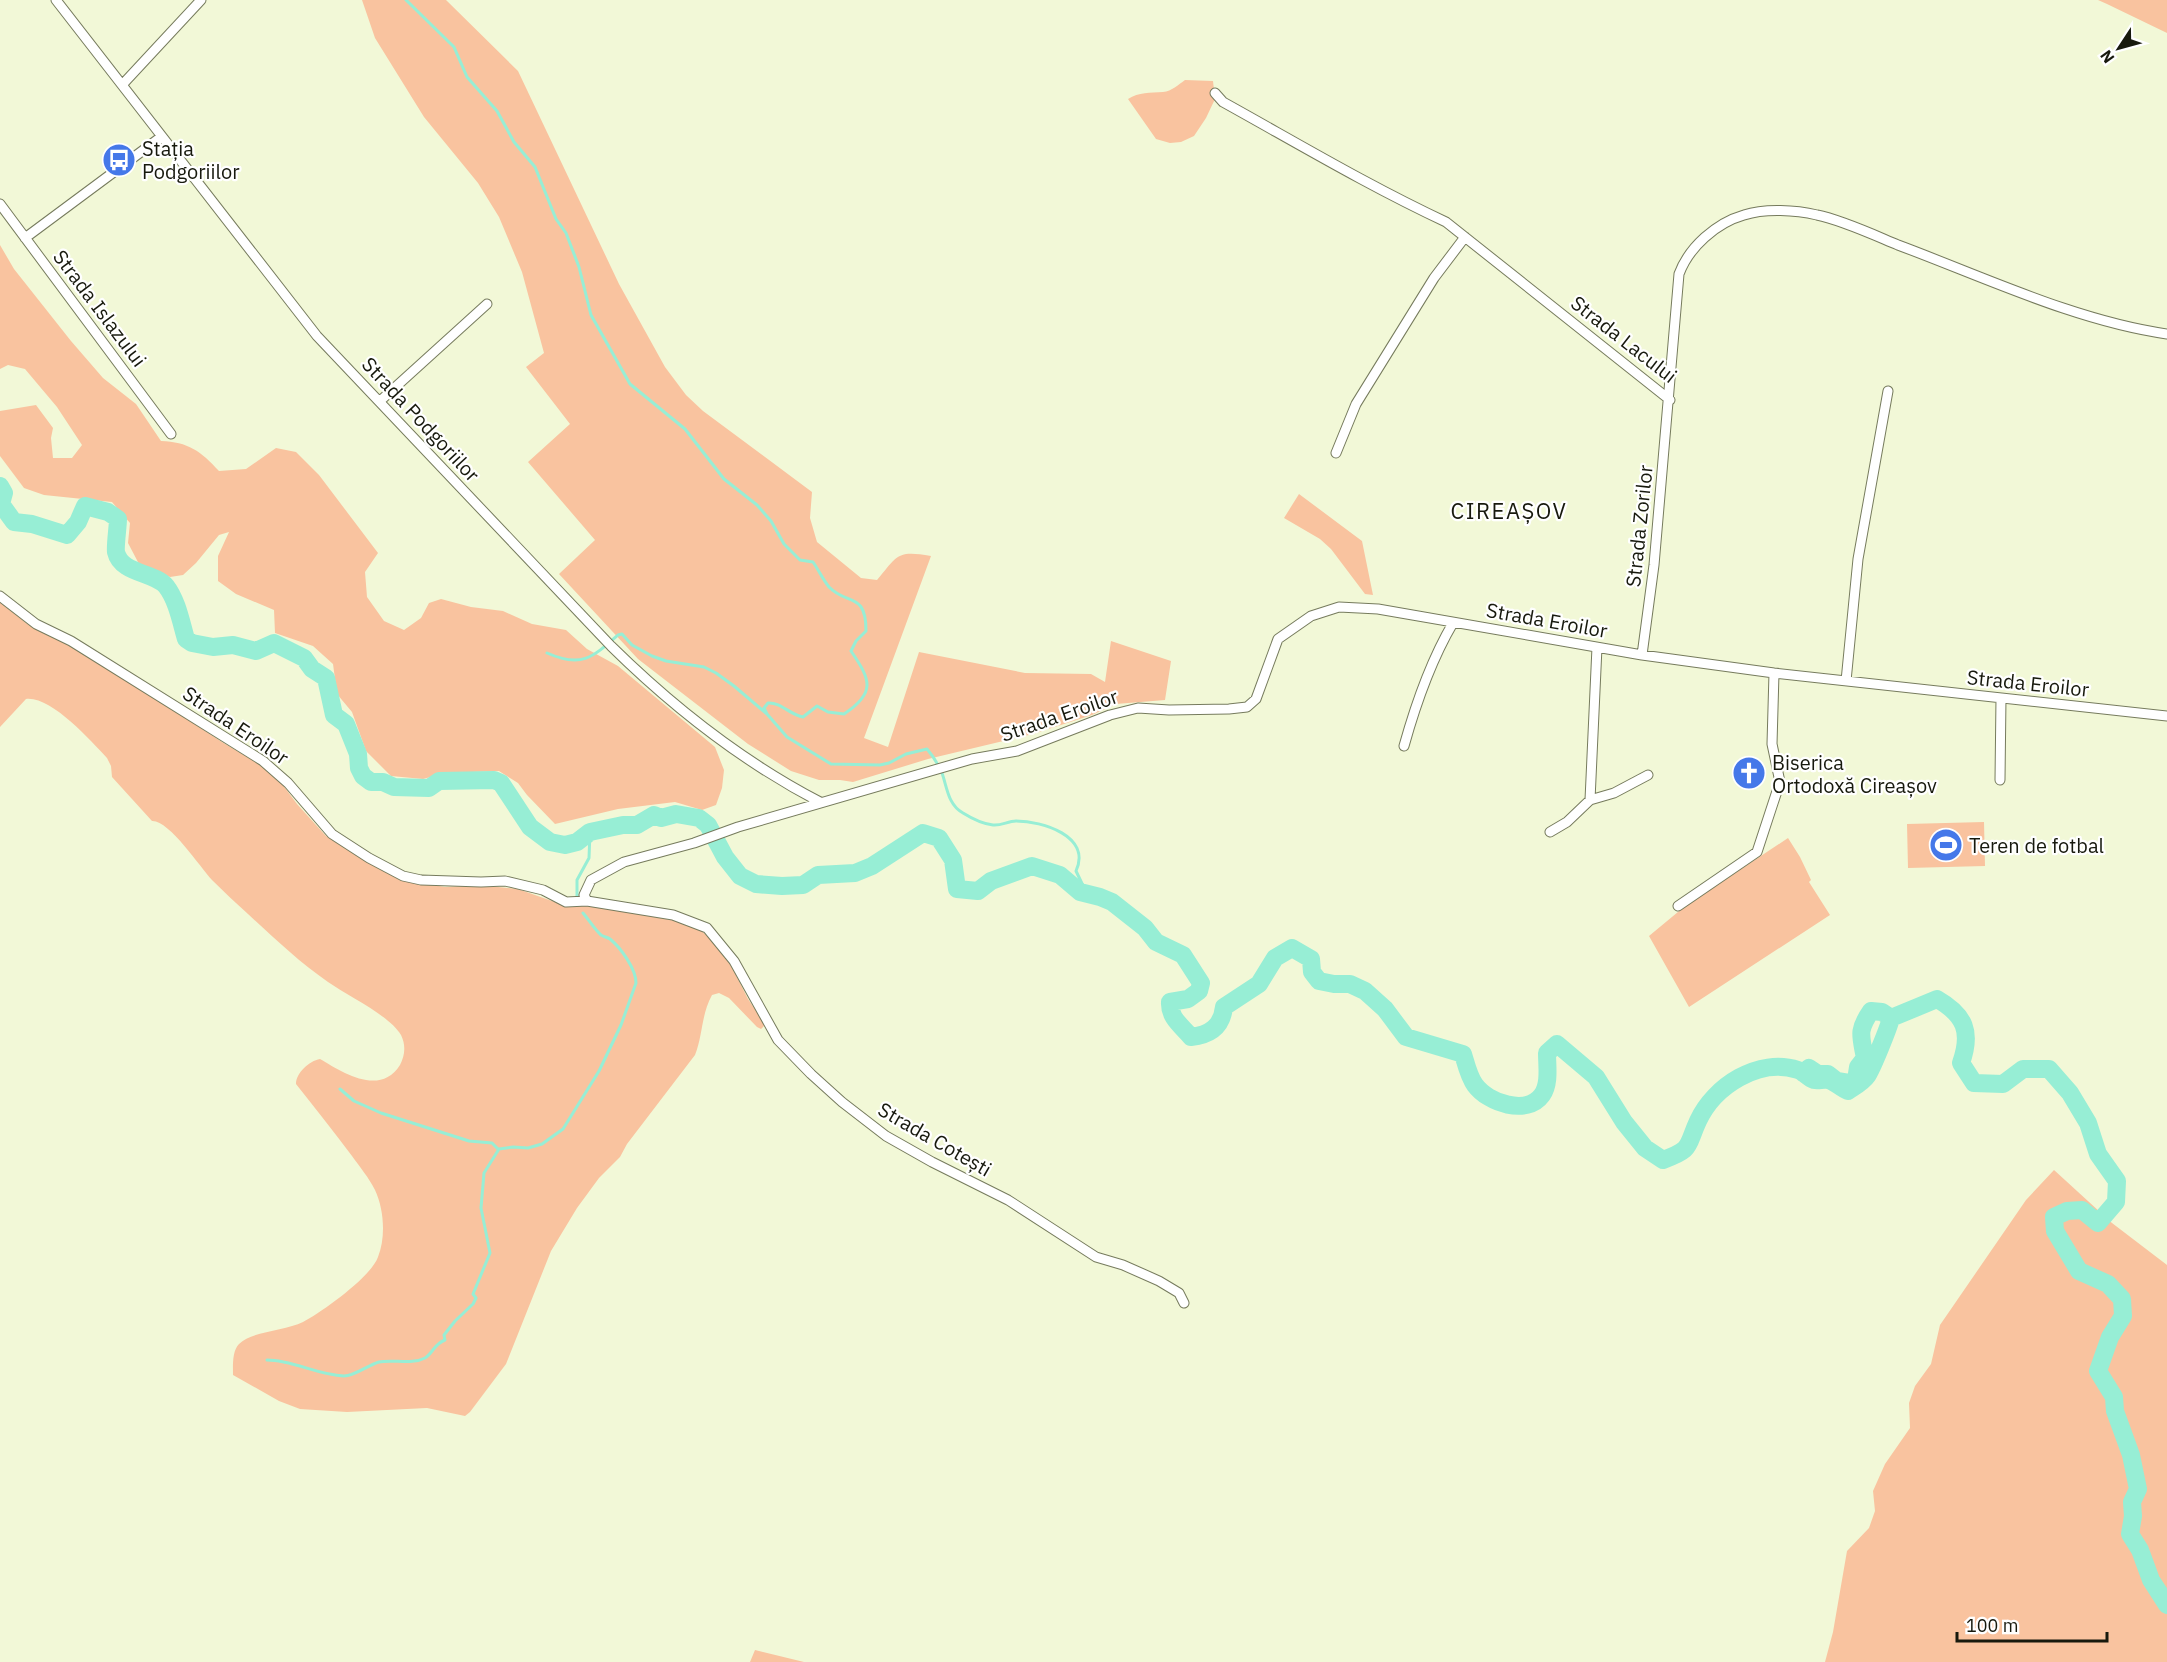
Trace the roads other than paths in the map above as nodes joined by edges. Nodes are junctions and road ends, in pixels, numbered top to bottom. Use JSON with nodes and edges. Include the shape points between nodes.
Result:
{"nodes":[{"id":1,"x":56,"y":0,"type":"edge"},
{"id":2,"x":201,"y":0,"type":"edge"},
{"id":3,"x":122,"y":85,"type":"junction"},
{"id":4,"x":1215,"y":93,"type":"dead end"},
{"id":5,"x":162,"y":137,"type":"junction"},
{"id":6,"x":0,"y":204,"type":"edge"},
{"id":7,"x":1465,"y":237,"type":"junction"},
{"id":8,"x":25,"y":238,"type":"junction"},
{"id":9,"x":487,"y":304,"type":"dead end"},
{"id":10,"x":2167,"y":334,"type":"edge"},
{"id":11,"x":1888,"y":391,"type":"dead end"},
{"id":12,"x":1670,"y":400,"type":"junction"},
{"id":13,"x":380,"y":401,"type":"junction"},
{"id":14,"x":171,"y":434,"type":"dead end"},
{"id":15,"x":1336,"y":453,"type":"dead end"},
{"id":16,"x":0,"y":596,"type":"edge"},
{"id":17,"x":1453,"y":623,"type":"junction"},
{"id":18,"x":1597,"y":647,"type":"junction"},
{"id":19,"x":1642,"y":655,"type":"junction"},
{"id":20,"x":1774,"y":672,"type":"junction"},
{"id":21,"x":1846,"y":681,"type":"junction"},
{"id":22,"x":2001,"y":698,"type":"junction"},
{"id":23,"x":2167,"y":716,"type":"edge"},
{"id":24,"x":1404,"y":746,"type":"dead end"},
{"id":25,"x":1648,"y":775,"type":"dead end"},
{"id":26,"x":2000,"y":780,"type":"dead end"},
{"id":27,"x":1590,"y":800,"type":"junction"},
{"id":28,"x":820,"y":802,"type":"junction"},
{"id":29,"x":1550,"y":832,"type":"dead end"},
{"id":30,"x":587,"y":901,"type":"junction"},
{"id":31,"x":1678,"y":906,"type":"dead end"},
{"id":32,"x":1184,"y":1303,"type":"dead end"}],
"edges":[{"from":1,"to":3,"type":"street","name":"Strada Podgoriilor"},
{"from":2,"to":3,"type":"street"},
{"from":3,"to":5,"type":"street","name":"Strada Podgoriilor"},
{"from":4,"to":7,"type":"street","name":"Strada Lacului","via":[[1223,102],[1446,222]]},
{"from":5,"to":8,"type":"street"},
{"from":5,"to":13,"type":"street","name":"Strada Podgoriilor","via":[[317,336]]},
{"from":6,"to":8,"type":"street","name":"Strada Islazului"},
{"from":7,"to":12,"type":"street","name":"Strada Lacului"},
{"from":7,"to":15,"type":"street","via":[[1434,278],[1356,404]]},
{"from":8,"to":14,"type":"street","name":"Strada Islazului"},
{"from":9,"to":13,"type":"street"},
{"from":10,"to":12,"type":"street","name":"Strada Lacului","via":[[2079,313],[1818,215],[1744,214],[1698,244],[1684,260],[1679,274]]},
{"from":11,"to":21,"type":"street","via":[[1858,559]]},
{"from":12,"to":19,"type":"street","name":"Strada Zorilor"},
{"from":13,"to":28,"type":"street","name":"Strada Podgoriilor","via":[[660,694],[762,770]]},
{"from":16,"to":30,"type":"street","name":"Strada Eroilor","via":[[36,624],[71,641],[263,761],[288,783],[332,834],[403,876],[422,880],[505,881],[543,890],[566,902]]},
{"from":17,"to":18,"type":"street","name":"Strada Eroilor"},
{"from":17,"to":24,"type":"street","via":[[1418,698]]},
{"from":17,"to":28,"type":"street","name":"Strada Eroilor","via":[[1378,609],[1339,607],[1311,616],[1278,639],[1256,699],[1247,707],[1138,708],[1017,752],[972,759]]},
{"from":18,"to":19,"type":"street","name":"Strada Eroilor"},
{"from":18,"to":27,"type":"street"},
{"from":19,"to":20,"type":"street","name":"Strada Eroilor"},
{"from":20,"to":21,"type":"street","name":"Strada Eroilor"},
{"from":20,"to":31,"type":"street","via":[[1772,744],[1780,782],[1757,852]]},
{"from":21,"to":22,"type":"street","name":"Strada Eroilor"},
{"from":22,"to":23,"type":"street","name":"Strada Eroilor"},
{"from":22,"to":26,"type":"street"},
{"from":25,"to":27,"type":"street","via":[[1614,793]]},
{"from":27,"to":29,"type":"street"},
{"from":28,"to":30,"type":"street","name":"Strada Eroilor","via":[[624,862],[591,880],[584,895]]},
{"from":30,"to":32,"type":"street","name":"Strada Cotești","via":[[674,915],[707,928],[734,961],[778,1040],[842,1102],[886,1136],[1008,1200],[1096,1257],[1159,1281],[1179,1293]]}]}
